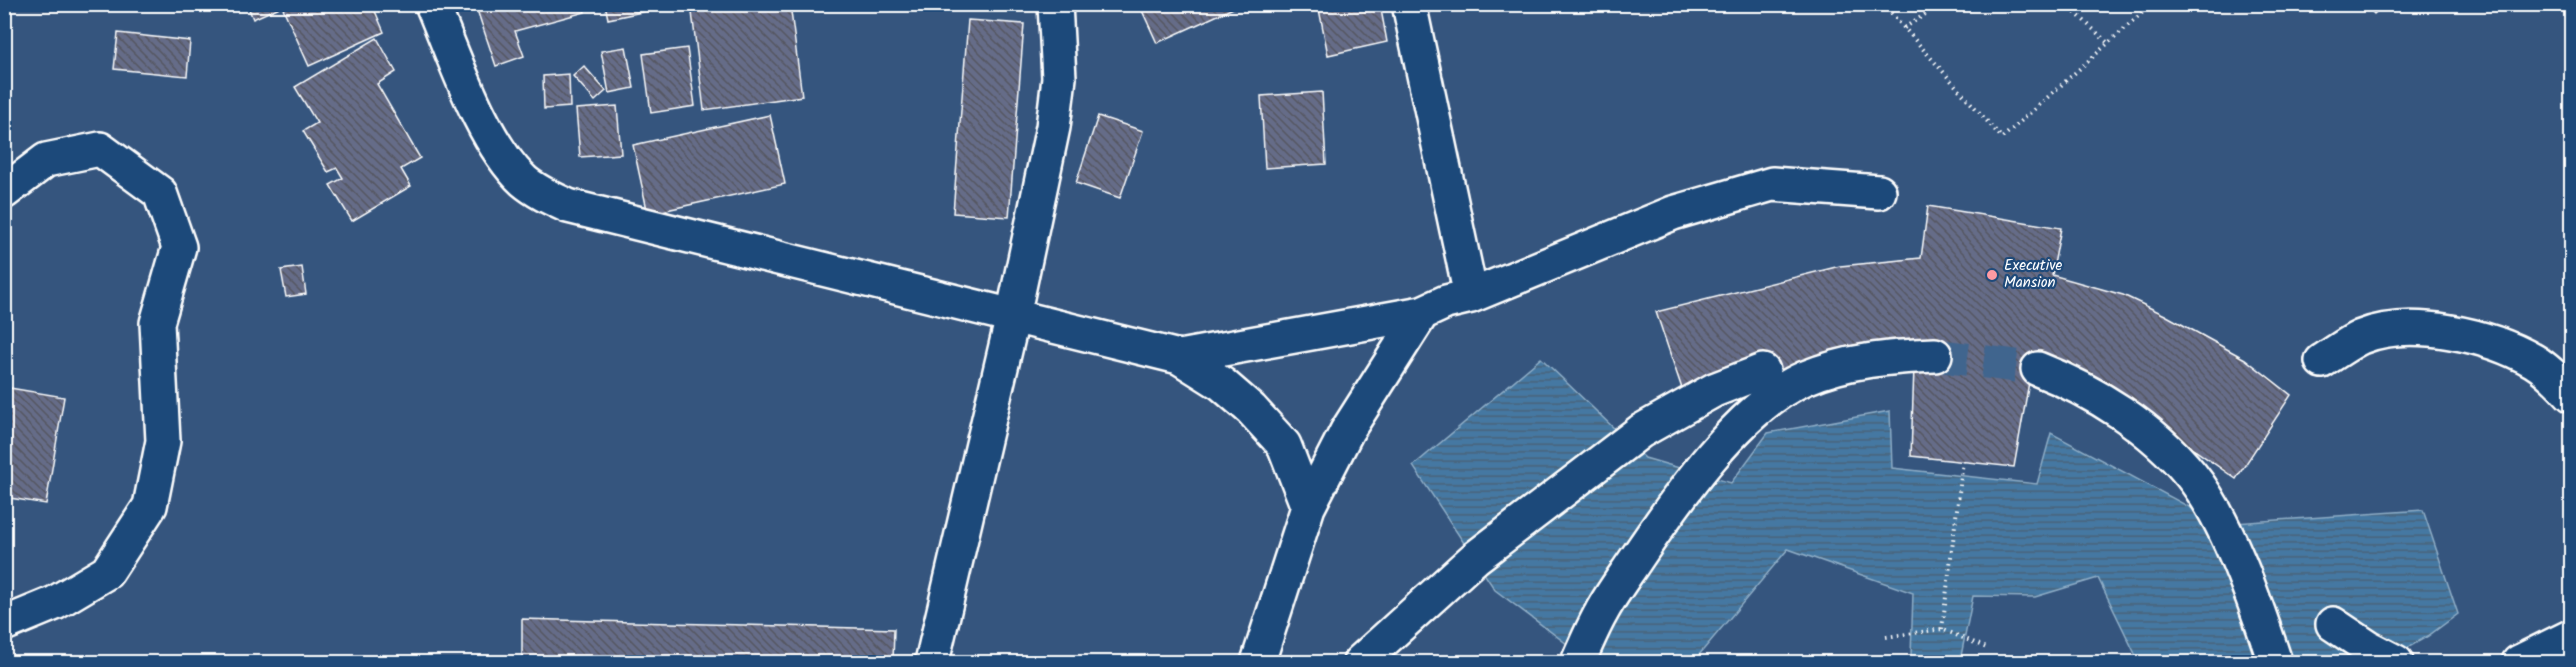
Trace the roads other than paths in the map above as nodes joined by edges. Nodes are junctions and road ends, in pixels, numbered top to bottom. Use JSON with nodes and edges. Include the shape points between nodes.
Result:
{"nodes":[{"id":1,"x":432,"y":4,"type":"edge"},
{"id":2,"x":1055,"y":4,"type":"edge"},
{"id":3,"x":1409,"y":4,"type":"edge"},
{"id":4,"x":4,"y":192,"type":"edge"},
{"id":5,"x":1879,"y":192,"type":"dead end"},
{"id":6,"x":1471,"y":296,"type":"junction"},
{"id":7,"x":1422,"y":313,"type":"junction"},
{"id":8,"x":1013,"y":316,"type":"junction"},
{"id":9,"x":1935,"y":355,"type":"tunnel mouth"},
{"id":10,"x":1179,"y":357,"type":"junction"},
{"id":11,"x":2322,"y":361,"type":"dead end"},
{"id":12,"x":2037,"y":369,"type":"tunnel mouth"},
{"id":13,"x":1762,"y":370,"type":"dead end"},
{"id":14,"x":2571,"y":394,"type":"edge"},
{"id":15,"x":1308,"y":507,"type":"junction"},
{"id":16,"x":4,"y":624,"type":"edge"},
{"id":17,"x":2333,"y":624,"type":"dead end"},
{"id":18,"x":2571,"y":636,"type":"edge"},
{"id":19,"x":932,"y":663,"type":"edge"},
{"id":20,"x":1258,"y":663,"type":"edge"},
{"id":21,"x":1360,"y":663,"type":"edge"},
{"id":22,"x":1578,"y":663,"type":"edge"},
{"id":23,"x":2275,"y":663,"type":"edge"},
{"id":24,"x":2396,"y":663,"type":"edge"},
{"id":25,"x":2519,"y":663,"type":"edge"}],
"edges":[{"from":1,"to":8,"type":"lane","via":[[496,147],[526,182],[544,195],[568,206]]},
{"from":2,"to":8,"type":"lane","via":[[1057,102]]},
{"from":3,"to":6,"type":"lane"},
{"from":4,"to":16,"type":"lane","via":[[46,160],[100,149],[160,193],[179,247],[157,323],[163,441],[150,506],[107,572],[55,603]]},
{"from":5,"to":6,"type":"lane","via":[[1772,184],[1673,213]]},
{"from":6,"to":7,"type":"lane"},
{"from":7,"to":10,"type":"lane"},
{"from":7,"to":15,"type":"lane","via":[[1347,431]]},
{"from":8,"to":10,"type":"lane"},
{"from":8,"to":19,"type":"lane"},
{"from":9,"to":22,"type":"lane","via":[[1874,358],[1836,367],[1803,379],[1770,400],[1717,449],[1662,520],[1601,612]]},
{"from":10,"to":15,"type":"lane","via":[[1222,384],[1284,445]]},
{"from":11,"to":14,"type":"lane","via":[[2361,337],[2400,328],[2453,332],[2535,362]]},
{"from":12,"to":23,"type":"lane","via":[[2074,385],[2137,425],[2191,475],[2215,511]]},
{"from":13,"to":21,"type":"lane","via":[[1714,390],[1641,431],[1475,558]]},
{"from":15,"to":20,"type":"lane"},
{"from":17,"to":24,"type":"lane"},
{"from":18,"to":25,"type":"lane"}]}
